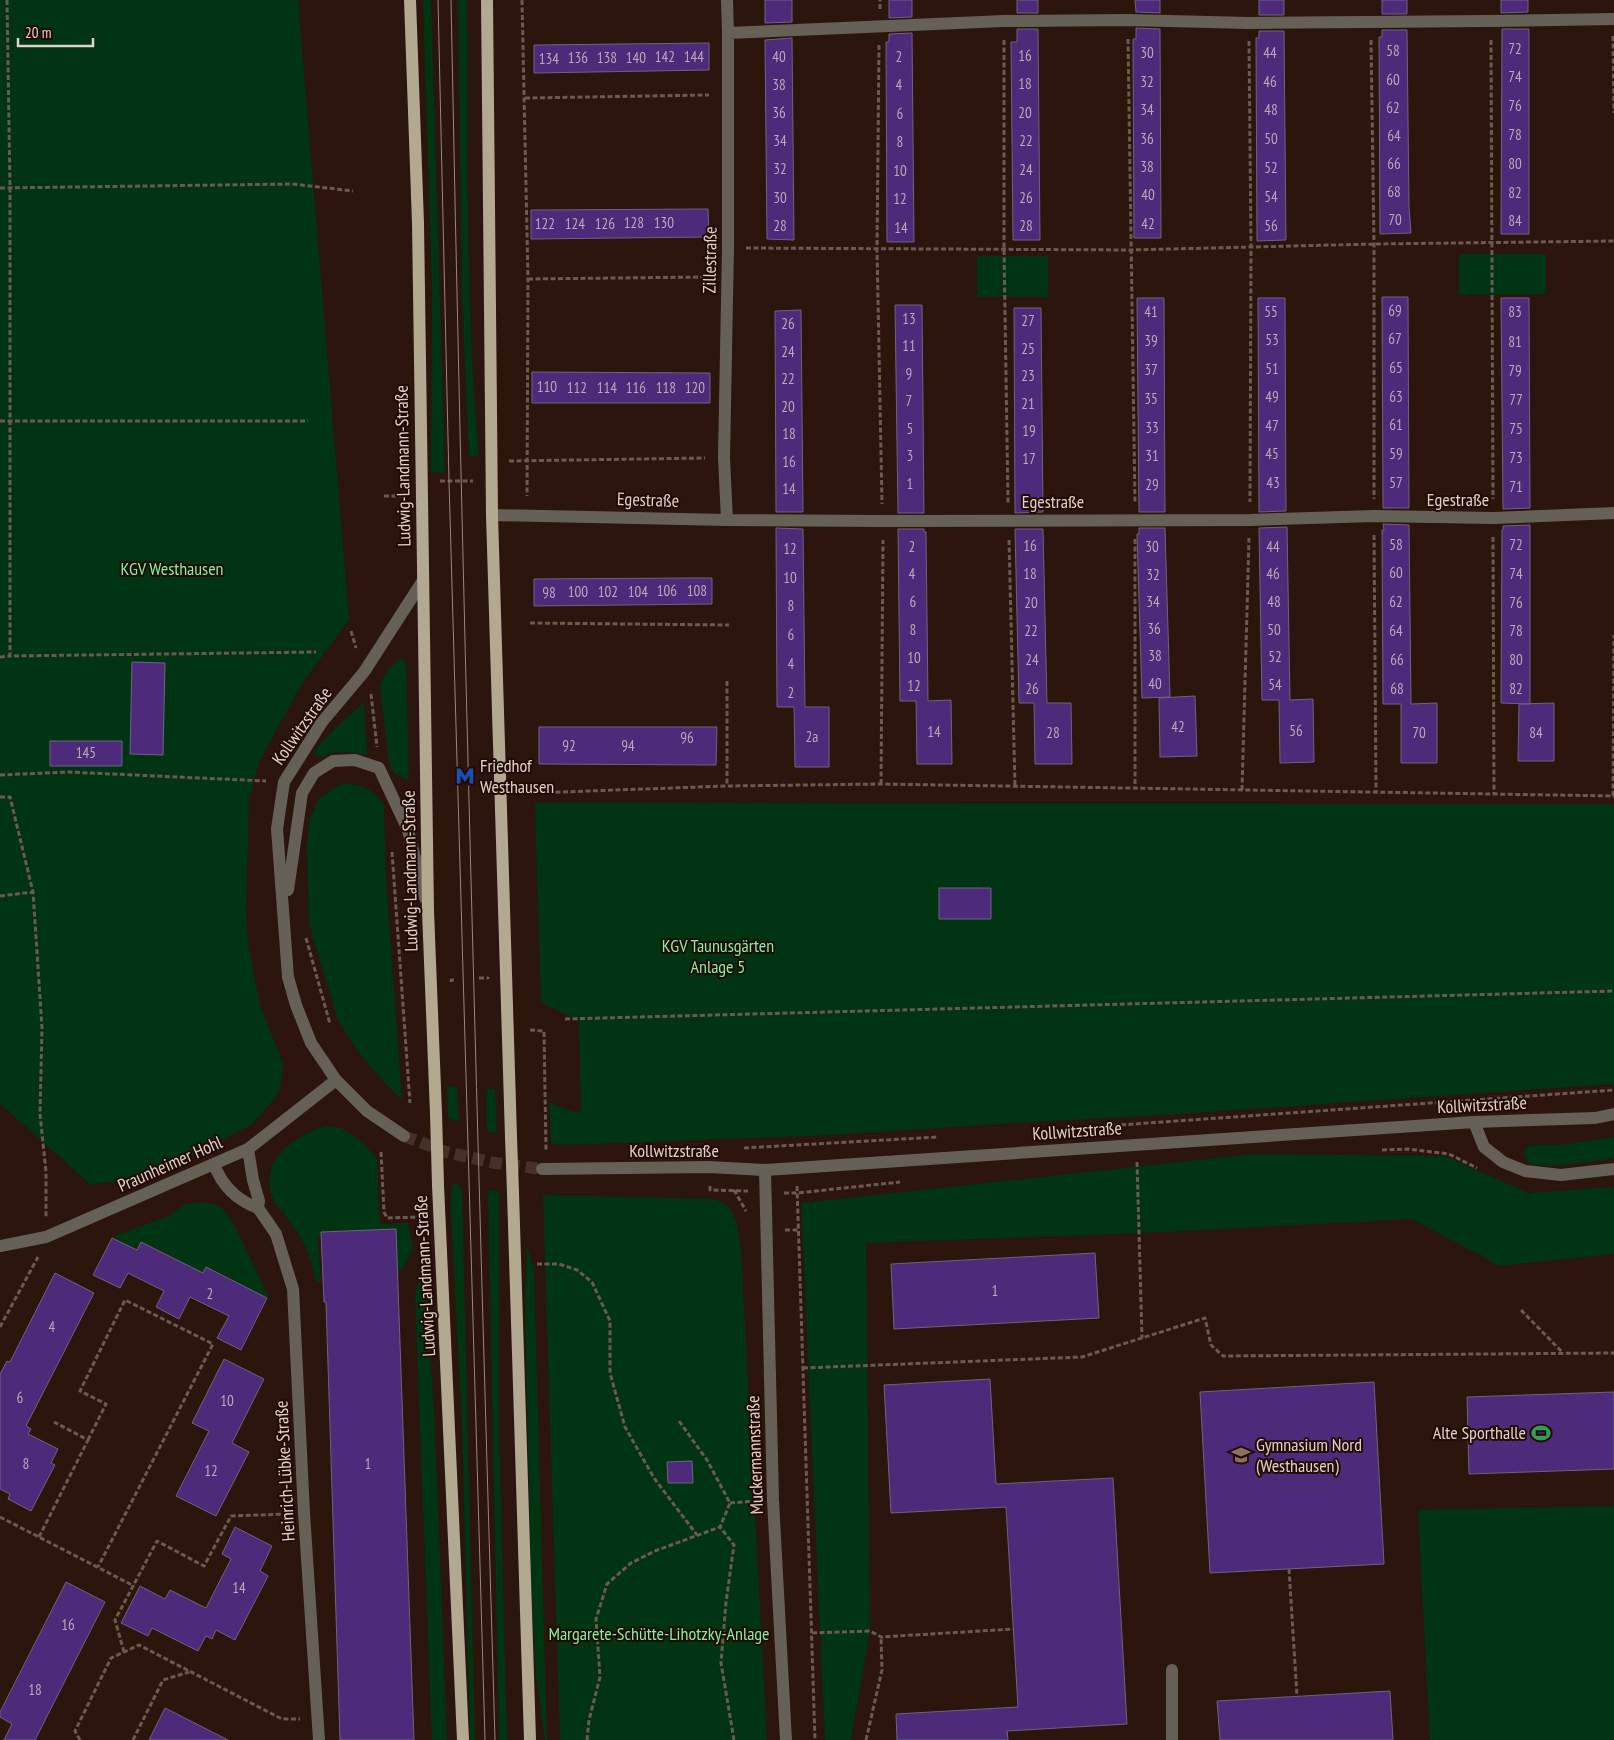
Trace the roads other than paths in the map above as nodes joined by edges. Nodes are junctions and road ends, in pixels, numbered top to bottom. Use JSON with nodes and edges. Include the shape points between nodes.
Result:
{"nodes":[{"id":1,"x":410,"y":0,"type":"edge"},
{"id":2,"x":487,"y":0,"type":"edge"},
{"id":3,"x":727,"y":0,"type":"edge"},
{"id":4,"x":1613,"y":19,"type":"edge"},
{"id":5,"x":728,"y":33,"type":"junction"},
{"id":6,"x":1614,"y":514,"type":"edge"},
{"id":7,"x":492,"y":515,"type":"junction"},
{"id":8,"x":727,"y":520,"type":"junction"},
{"id":9,"x":422,"y":582,"type":"junction"},
{"id":10,"x":428,"y":911,"type":"junction"},
{"id":11,"x":284,"y":913,"type":"junction"},
{"id":12,"x":336,"y":1080,"type":"junction"},
{"id":13,"x":1614,"y":1114,"type":"edge"},
{"id":14,"x":1474,"y":1122,"type":"junction"},
{"id":15,"x":404,"y":1136,"type":"tunnel mouth"},
{"id":16,"x":248,"y":1149,"type":"junction"},
{"id":17,"x":214,"y":1164,"type":"junction"},
{"id":18,"x":542,"y":1169,"type":"tunnel mouth"},
{"id":19,"x":1614,"y":1169,"type":"edge"},
{"id":20,"x":765,"y":1170,"type":"junction"},
{"id":21,"x":258,"y":1208,"type":"junction"},
{"id":22,"x":0,"y":1246,"type":"edge"},
{"id":23,"x":1172,"y":1670,"type":"dead end"},
{"id":24,"x":319,"y":1740,"type":"edge"},
{"id":25,"x":463,"y":1740,"type":"edge"},
{"id":26,"x":530,"y":1740,"type":"edge"},
{"id":27,"x":786,"y":1740,"type":"edge"},
{"id":28,"x":1172,"y":1740,"type":"edge"}],
"edges":[{"from":1,"to":9,"type":"main road","name":"Ludwig-Landmann-Straße","via":[[418,223]]},
{"from":2,"to":7,"type":"main road"},
{"from":3,"to":5,"type":"street","name":"Zillestraße"},
{"from":4,"to":5,"type":"street","via":[[1004,21]]},
{"from":5,"to":8,"type":"street","name":"Zillestraße","via":[[724,458]]},
{"from":6,"to":8,"type":"street","name":"Egestraße","via":[[1250,520]]},
{"from":7,"to":8,"type":"street","name":"Egestraße"},
{"from":7,"to":26,"type":"main road","bridge":true},
{"from":9,"to":10,"type":"main road","name":"Ludwig-Landmann-Straße"},
{"from":9,"to":11,"type":"street","name":"Kollwitzstraße","via":[[364,672],[322,722],[284,782],[277,829]]},
{"from":10,"to":11,"type":"street","name":"Kollwitzstraße","via":[[408,830],[379,768],[354,760],[333,761],[314,773],[302,793]]},
{"from":10,"to":25,"type":"main road","name":"Ludwig-Landmann-Straße","bridge":true},
{"from":11,"to":12,"type":"street","name":"Kollwitzstraße","via":[[288,977],[296,1005],[311,1043]]},
{"from":12,"to":15,"type":"street","name":"Kollwitzstraße","via":[[367,1111]]},
{"from":12,"to":16,"type":"street","name":"Praunheimer Hohl"},
{"from":13,"to":14,"type":"street","name":"Kollwitzstraße","via":[[1595,1118]]},
{"from":14,"to":19,"type":"street","via":[[1484,1147],[1503,1162],[1525,1172],[1560,1175]]},
{"from":14,"to":20,"type":"street","name":"Kollwitzstraße"},
{"from":16,"to":17,"type":"street","name":"Praunheimer Hohl"},
{"from":16,"to":21,"type":"street","name":"Heinrich-Lübke-Straße","via":[[260,1201]]},
{"from":17,"to":21,"type":"street","name":"Heinrich-Lübke-Straße","via":[[234,1195]]},
{"from":17,"to":22,"type":"street","name":"Praunheimer Hohl","via":[[46,1237]]},
{"from":18,"to":20,"type":"street","name":"Kollwitzstraße"},
{"from":20,"to":27,"type":"street","name":"Muckermannstraße","via":[[773,1500]]},
{"from":21,"to":24,"type":"street","name":"Heinrich-Lübke-Straße","via":[[276,1234],[293,1289]]},
{"from":23,"to":28,"type":"street"}]}
